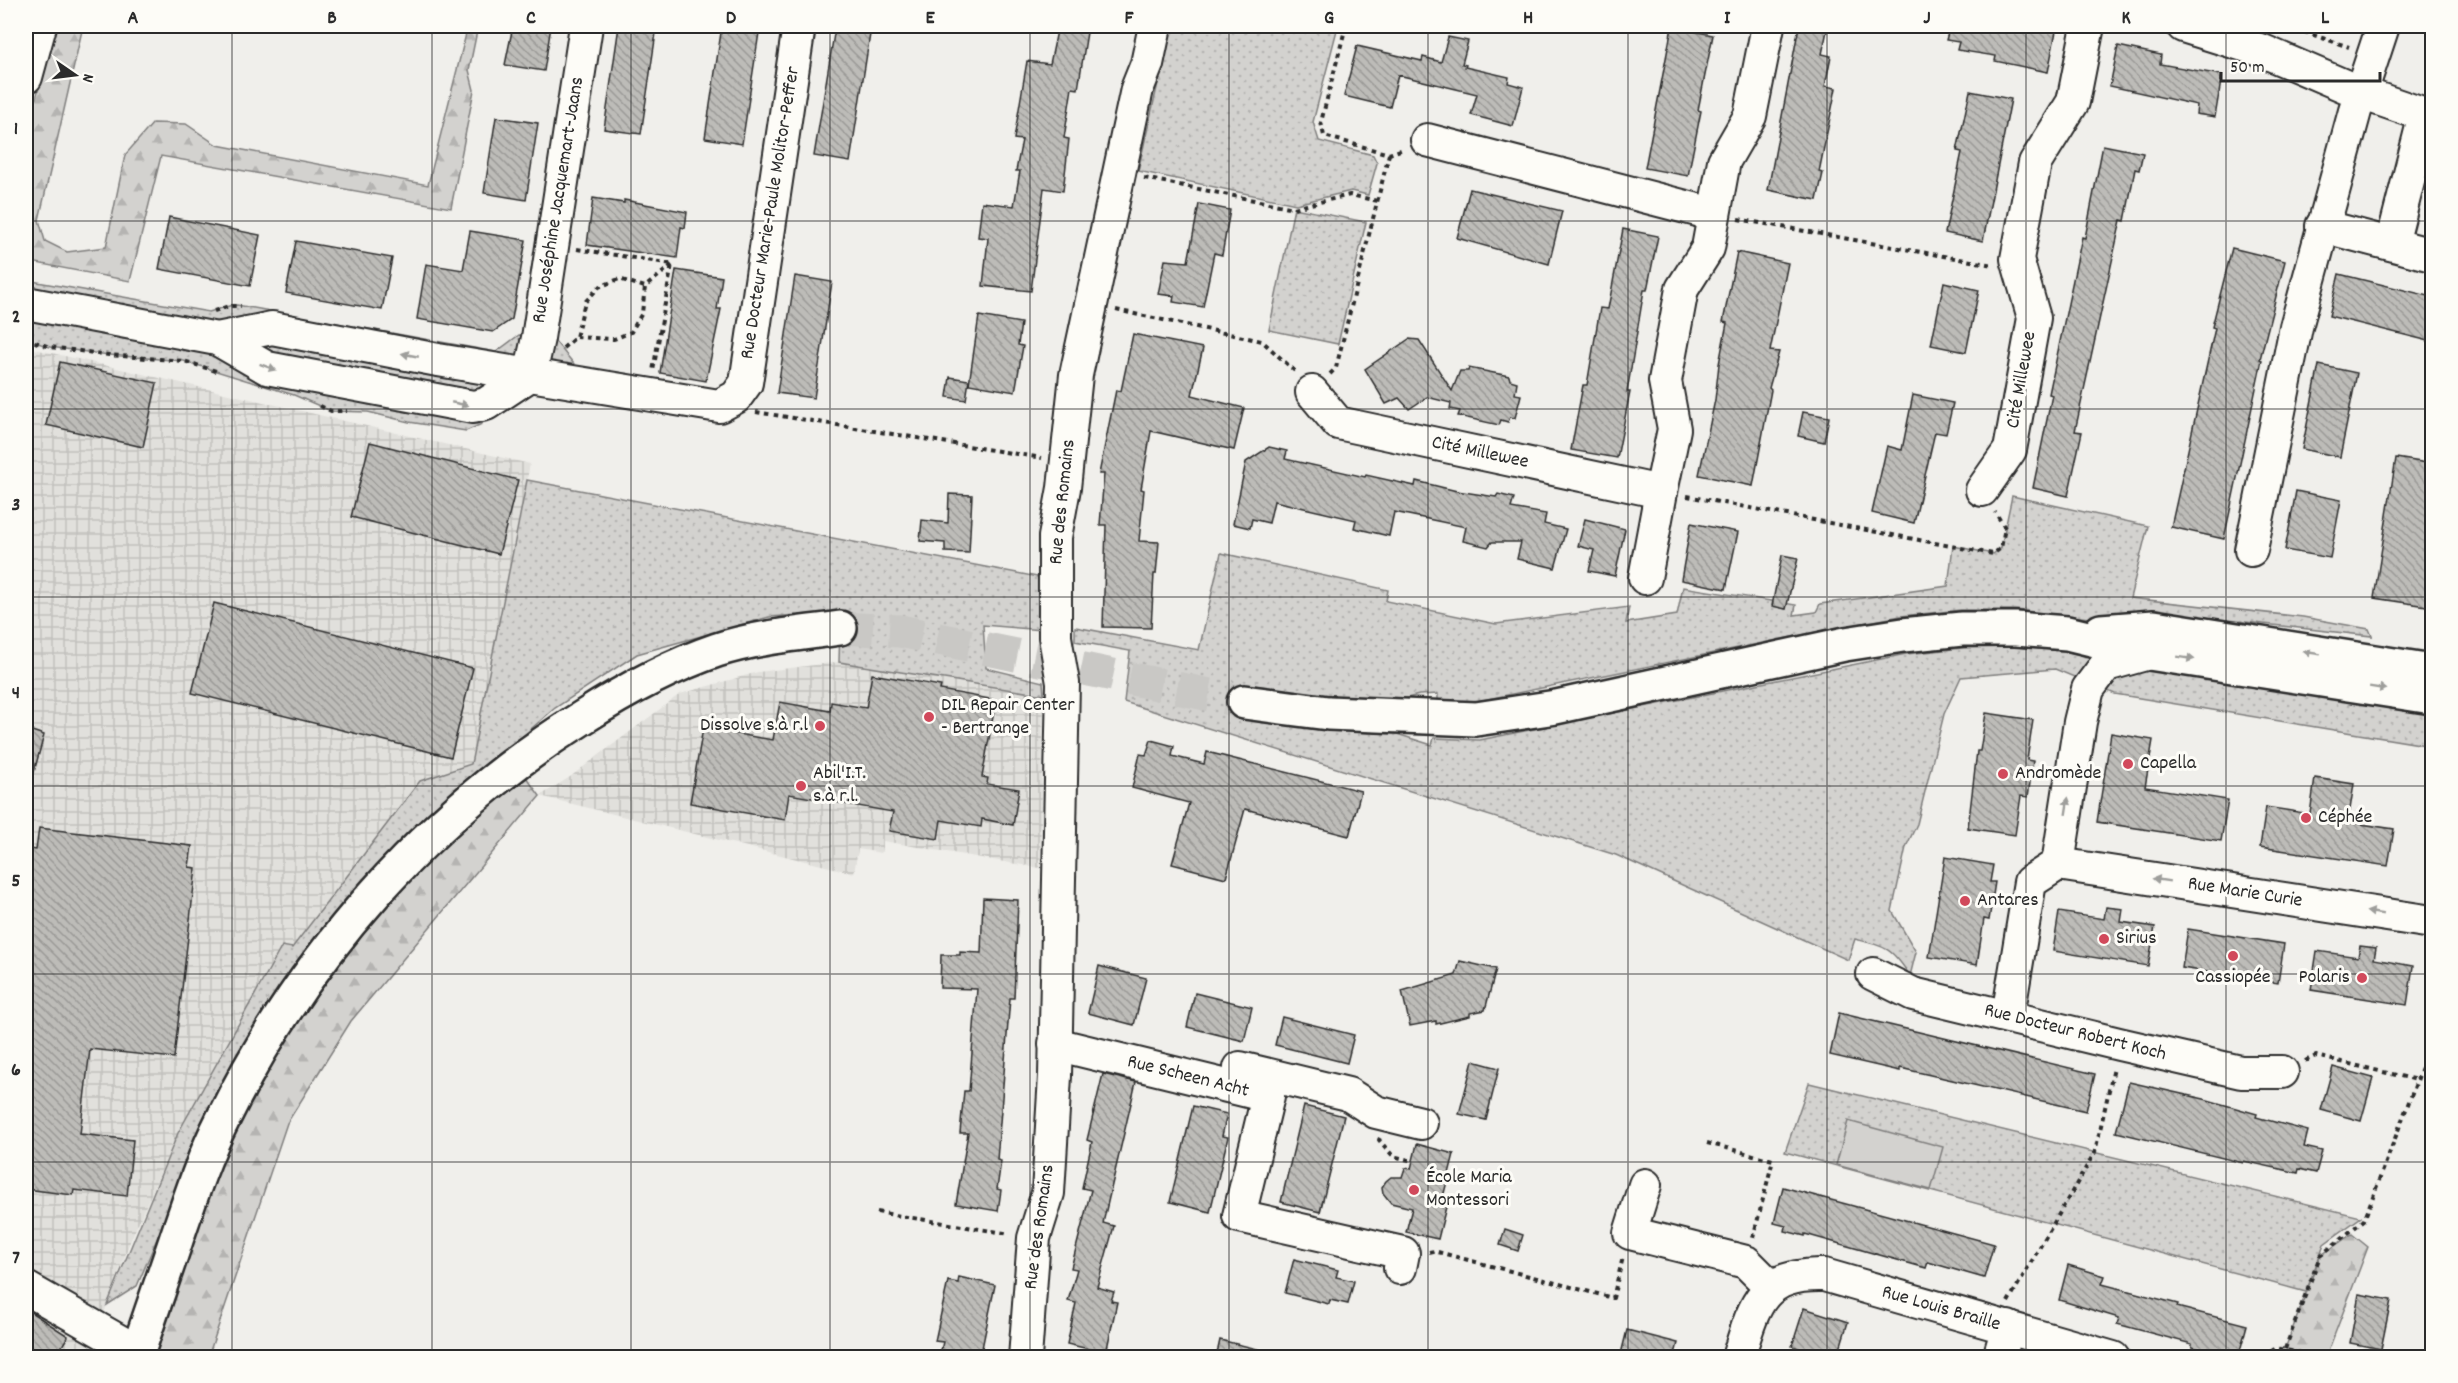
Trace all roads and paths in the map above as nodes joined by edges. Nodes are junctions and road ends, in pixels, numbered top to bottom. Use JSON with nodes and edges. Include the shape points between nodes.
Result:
{"nodes":[{"id":1,"x":40,"y":26,"type":"edge"},
{"id":2,"x":586,"y":26,"type":"edge"},
{"id":3,"x":799,"y":26,"type":"edge"},
{"id":4,"x":1155,"y":26,"type":"edge"},
{"id":5,"x":1346,"y":26,"type":"edge"},
{"id":6,"x":1768,"y":26,"type":"edge"},
{"id":7,"x":2088,"y":26,"type":"edge"},
{"id":8,"x":2183,"y":26,"type":"edge"},
{"id":9,"x":2287,"y":26,"type":"edge"},
{"id":10,"x":2383,"y":26,"type":"edge"},
{"id":11,"x":2373,"y":55,"type":"junction"},
{"id":12,"x":26,"y":77,"type":"edge"},
{"id":13,"x":2361,"y":93,"type":"junction"},
{"id":14,"x":2429,"y":116,"type":"edge"},
{"id":15,"x":1427,"y":140,"type":"joint"},
{"id":16,"x":1389,"y":154,"type":"junction"},
{"id":17,"x":1119,"y":173,"type":"junction"},
{"id":18,"x":1378,"y":201,"type":"junction"},
{"id":19,"x":1713,"y":214,"type":"junction"},
{"id":20,"x":2322,"y":226,"type":"junction"},
{"id":21,"x":2392,"y":244,"type":"junction"},
{"id":22,"x":552,"y":245,"type":"junction"},
{"id":23,"x":2433,"y":255,"type":"edge"},
{"id":24,"x":672,"y":264,"type":"junction"},
{"id":25,"x":2020,"y":270,"type":"junction"},
{"id":26,"x":645,"y":287,"type":"junction"},
{"id":27,"x":26,"y":303,"type":"edge"},
{"id":28,"x":1092,"y":305,"type":"junction"},
{"id":29,"x":576,"y":337,"type":"junction"},
{"id":30,"x":562,"y":349,"type":"dead end"},
{"id":31,"x":530,"y":375,"type":"junction"},
{"id":32,"x":652,"y":376,"type":"dead end"},
{"id":33,"x":1312,"y":392,"type":"junction"},
{"id":34,"x":735,"y":397,"type":"junction"},
{"id":35,"x":1067,"y":462,"type":"junction"},
{"id":36,"x":1982,"y":490,"type":"joint"},
{"id":37,"x":1661,"y":492,"type":"junction"},
{"id":38,"x":2252,"y":550,"type":"dead end"},
{"id":39,"x":1645,"y":578,"type":"dead end"},
{"id":40,"x":840,"y":628,"type":"tunnel mouth"},
{"id":41,"x":2067,"y":633,"type":"junction"},
{"id":42,"x":2149,"y":652,"type":"junction"},
{"id":43,"x":2433,"y":672,"type":"edge"},
{"id":44,"x":2433,"y":697,"type":"edge"},
{"id":45,"x":1244,"y":702,"type":"tunnel mouth"},
{"id":46,"x":2058,"y":864,"type":"junction"},
{"id":47,"x":2433,"y":922,"type":"edge"},
{"id":48,"x":1873,"y":974,"type":"dead end"},
{"id":49,"x":2008,"y":1016,"type":"junction"},
{"id":50,"x":1055,"y":1034,"type":"junction"},
{"id":51,"x":2433,"y":1041,"type":"edge"},
{"id":52,"x":2119,"y":1044,"type":"junction"},
{"id":53,"x":2282,"y":1072,"type":"joint"},
{"id":54,"x":2417,"y":1080,"type":"junction"},
{"id":55,"x":1421,"y":1123,"type":"dead end"},
{"id":56,"x":1379,"y":1140,"type":"dead end"},
{"id":57,"x":1707,"y":1143,"type":"dead end"},
{"id":58,"x":1413,"y":1161,"type":"dead end"},
{"id":59,"x":1645,"y":1185,"type":"dead end"},
{"id":60,"x":877,"y":1212,"type":"dead end"},
{"id":61,"x":1630,"y":1233,"type":"junction"},
{"id":62,"x":1034,"y":1238,"type":"junction"},
{"id":63,"x":1401,"y":1261,"type":"joint"},
{"id":64,"x":1746,"y":1262,"type":"junction"},
{"id":65,"x":1771,"y":1287,"type":"junction"},
{"id":66,"x":26,"y":1288,"type":"edge"},
{"id":67,"x":2002,"y":1326,"type":"junction"},
{"id":68,"x":2285,"y":1350,"type":"junction"},
{"id":69,"x":137,"y":1355,"type":"edge"},
{"id":70,"x":1025,"y":1358,"type":"edge"},
{"id":71,"x":1738,"y":1358,"type":"edge"},
{"id":72,"x":1999,"y":1358,"type":"edge"},
{"id":73,"x":2113,"y":1358,"type":"edge"},
{"id":74,"x":2266,"y":1358,"type":"edge"},
{"id":75,"x":2325,"y":1358,"type":"edge"}],
"edges":[{"from":1,"to":12,"type":"street"},
{"from":2,"to":22,"type":"street","name":"Rue Joséphine Jacquemart-Jaans"},
{"from":3,"to":34,"type":"street","name":"Rue Docteur Marie-Paule Molitor-Peffer","via":[[746,382]]},
{"from":4,"to":17,"type":"street","name":"Rue des Romains"},
{"from":5,"to":16,"type":"path","via":[[1321,122],[1324,136]]},
{"from":6,"to":19,"type":"street","via":[[1750,116],[1724,161]]},
{"from":7,"to":25,"type":"street","name":"Cité Millewee","via":[[2073,102],[2035,162],[2017,258]]},
{"from":8,"to":13,"type":"street","via":[[2263,51]]},
{"from":9,"to":11,"type":"path"},
{"from":10,"to":11,"type":"street"},
{"from":11,"to":13,"type":"street"},
{"from":13,"to":14,"type":"street"},
{"from":13,"to":20,"type":"street"},
{"from":14,"to":21,"type":"street"},
{"from":15,"to":16,"type":"path"},
{"from":15,"to":19,"type":"street"},
{"from":16,"to":18,"type":"path"},
{"from":17,"to":18,"type":"path","via":[[1294,207],[1350,195]]},
{"from":17,"to":28,"type":"street","name":"Rue des Romains"},
{"from":18,"to":33,"type":"path","via":[[1336,368]]},
{"from":19,"to":25,"type":"path"},
{"from":19,"to":37,"type":"street","via":[[1708,248],[1682,289],[1665,381],[1674,429]]},
{"from":20,"to":21,"type":"street"},
{"from":20,"to":38,"type":"street","via":[[2296,327]]},
{"from":21,"to":23,"type":"street"},
{"from":22,"to":24,"type":"path"},
{"from":22,"to":31,"type":"street","name":"Rue Joséphine Jacquemart-Jaans"},
{"from":24,"to":26,"type":"path"},
{"from":24,"to":32,"type":"path"},
{"from":25,"to":36,"type":"street","name":"Cité Millewee","via":[[2034,318],[2010,450]]},
{"from":26,"to":29,"type":"path","via":[[642,313],[631,332],[614,339]]},
{"from":26,"to":29,"type":"path","via":[[619,279],[599,287],[585,302]]},
{"from":27,"to":31,"type":"street","via":[[217,339],[272,328]]},
{"from":28,"to":33,"type":"path","via":[[1262,341],[1292,366]]},
{"from":28,"to":35,"type":"street","name":"Rue des Romains","via":[[1076,375]]},
{"from":29,"to":30,"type":"path"},
{"from":31,"to":34,"type":"street","via":[[719,406]]},
{"from":33,"to":37,"type":"street","name":"Cité Millewee","via":[[1338,423]]},
{"from":34,"to":35,"type":"path","via":[[752,412]]},
{"from":35,"to":50,"type":"street","name":"Rue des Romains","via":[[1055,537],[1055,637],[1063,683]]},
{"from":36,"to":37,"type":"path","via":[[2005,528],[2001,548],[1994,554]]},
{"from":37,"to":39,"type":"street"},
{"from":40,"to":69,"type":"main road","via":[[718,650],[669,670],[556,734],[432,832],[349,923],[281,1017],[250,1068],[201,1168]]},
{"from":41,"to":42,"type":"main road"},
{"from":43,"to":41,"type":"main road","one_way":true,"via":[[2154,627]]},
{"from":41,"to":45,"type":"main road","via":[[1973,629],[1904,635],[1845,644],[1556,707],[1476,719],[1328,713]]},
{"from":42,"to":44,"type":"main road","one_way":true},
{"from":46,"to":42,"type":"street","one_way":true,"via":[[2088,689],[2106,665]]},
{"from":47,"to":46,"type":"street","name":"Rue Marie Curie","one_way":true},
{"from":46,"to":49,"type":"street","via":[[2030,882]]},
{"from":48,"to":49,"type":"street","name":"Rue Docteur Robert Koch","via":[[1913,994]]},
{"from":49,"to":52,"type":"street","name":"Rue Docteur Robert Koch"},
{"from":50,"to":55,"type":"street","via":[[1348,1094],[1376,1112]]},
{"from":50,"to":62,"type":"street","name":"Rue des Romains","via":[[1048,1193]]},
{"from":50,"to":63,"type":"street","name":"Rue Scheen Acht","via":[[1268,1096],[1239,1216]]},
{"from":51,"to":54,"type":"path"},
{"from":52,"to":53,"type":"street","name":"Rue Docteur Robert Koch","via":[[2241,1071]]},
{"from":52,"to":67,"type":"path","via":[[2095,1152]]},
{"from":53,"to":54,"type":"path","via":[[2316,1056]]},
{"from":54,"to":68,"type":"path","via":[[2364,1220],[2320,1256]]},
{"from":56,"to":58,"type":"path","via":[[1393,1156]]},
{"from":57,"to":64,"type":"path","via":[[1773,1160]]},
{"from":59,"to":61,"type":"street"},
{"from":60,"to":62,"type":"path"},
{"from":61,"to":63,"type":"path","via":[[1613,1298],[1434,1251]]},
{"from":61,"to":64,"type":"street"},
{"from":62,"to":70,"type":"street","name":"Rue des Romains"},
{"from":64,"to":65,"type":"street"},
{"from":65,"to":67,"type":"street","name":"Rue Louis Braille","via":[[1790,1277],[1824,1275]]},
{"from":65,"to":71,"type":"street","via":[[1752,1312]]},
{"from":66,"to":69,"type":"street"},
{"from":67,"to":72,"type":"street"},
{"from":67,"to":73,"type":"street","name":"Rue Louis Braille"},
{"from":68,"to":74,"type":"path","via":[[2276,1348]]},
{"from":68,"to":75,"type":"path"}]}
